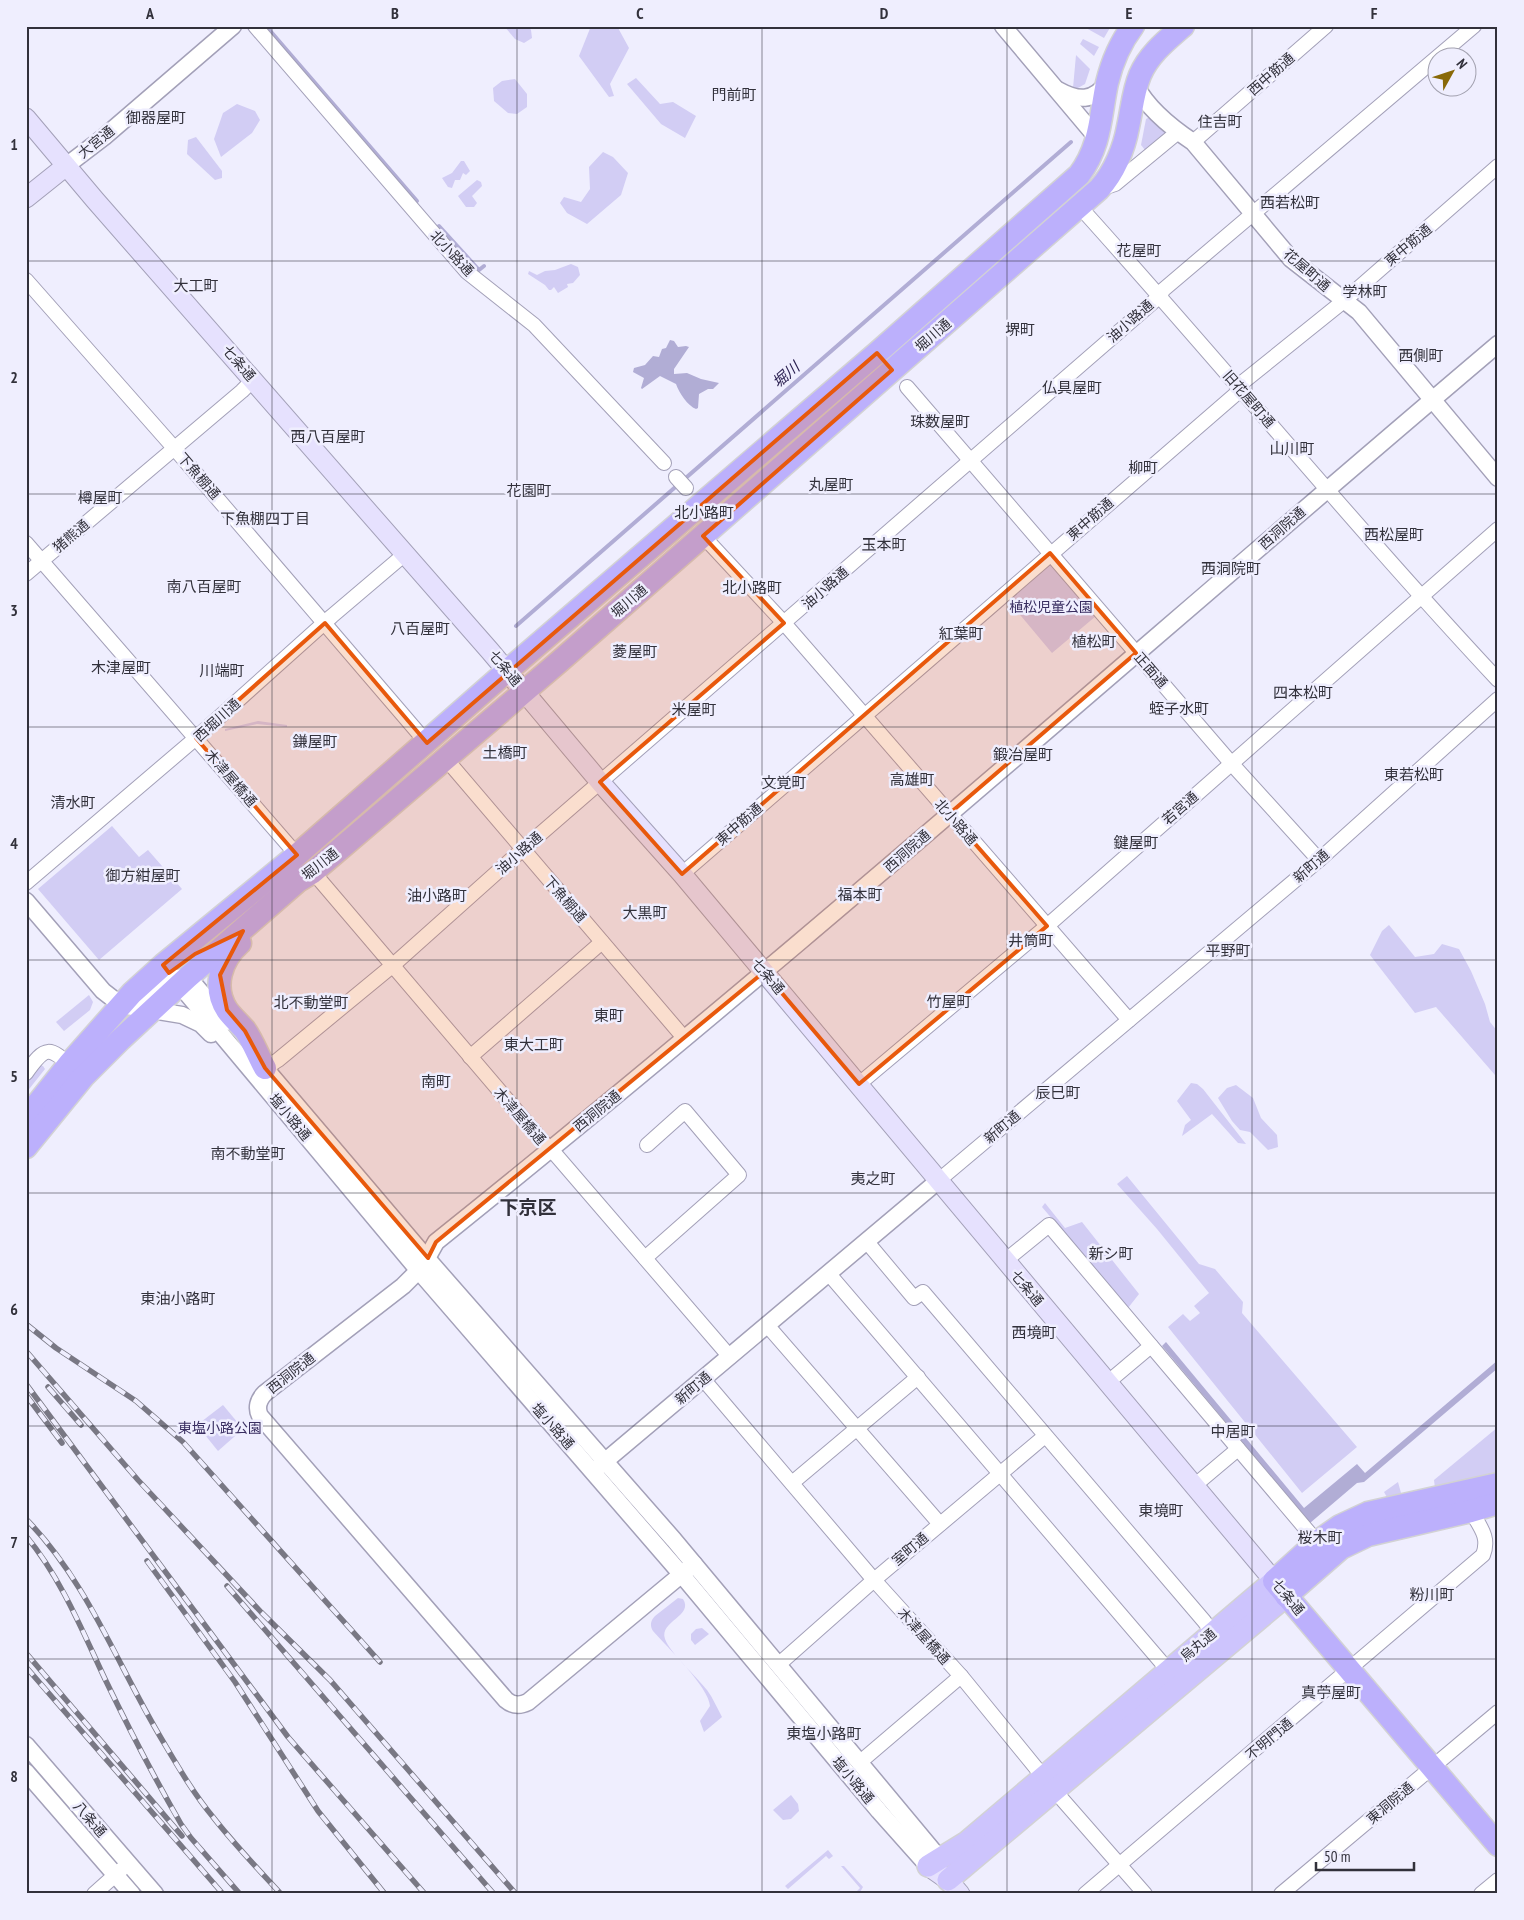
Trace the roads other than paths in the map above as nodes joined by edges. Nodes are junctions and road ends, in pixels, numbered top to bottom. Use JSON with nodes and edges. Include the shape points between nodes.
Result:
{"nodes":[{"id":1,"x":233,"y":26,"type":"edge"},
{"id":2,"x":255,"y":26,"type":"edge"},
{"id":3,"x":1002,"y":26,"type":"edge"},
{"id":4,"x":1133,"y":26,"type":"edge"},
{"id":5,"x":1183,"y":26,"type":"edge"},
{"id":6,"x":1326,"y":26,"type":"edge"},
{"id":7,"x":1474,"y":26,"type":"edge"},
{"id":8,"x":1107,"y":83,"type":"junction"},
{"id":9,"x":1136,"y":86,"type":"junction"},
{"id":10,"x":1056,"y":89,"type":"junction"},
{"id":11,"x":26,"y":118,"type":"edge"},
{"id":12,"x":1178,"y":132,"type":"junction"},
{"id":13,"x":1098,"y":140,"type":"junction"},
{"id":14,"x":1193,"y":142,"type":"junction"},
{"id":15,"x":66,"y":166,"type":"junction"},
{"id":16,"x":1498,"y":166,"type":"edge"},
{"id":17,"x":1099,"y":189,"type":"junction"},
{"id":18,"x":26,"y":198,"type":"edge"},
{"id":19,"x":1080,"y":207,"type":"junction"},
{"id":20,"x":1253,"y":214,"type":"junction"},
{"id":21,"x":26,"y":280,"type":"edge"},
{"id":22,"x":1160,"y":296,"type":"junction"},
{"id":23,"x":1345,"y":300,"type":"junction"},
{"id":24,"x":1498,"y":344,"type":"edge"},
{"id":25,"x":877,"y":353,"type":"junction"},
{"id":26,"x":253,"y":380,"type":"junction"},
{"id":27,"x":900,"y":380,"type":"junction"},
{"id":28,"x":1240,"y":388,"type":"junction"},
{"id":29,"x":1433,"y":399,"type":"junction"},
{"id":30,"x":175,"y":449,"type":"junction"},
{"id":31,"x":971,"y":461,"type":"junction"},
{"id":32,"x":664,"y":463,"type":"dead end"},
{"id":33,"x":676,"y":477,"type":"dead end"},
{"id":34,"x":1498,"y":478,"type":"edge"},
{"id":35,"x":686,"y":488,"type":"dead end"},
{"id":36,"x":1326,"y":489,"type":"junction"},
{"id":37,"x":1498,"y":529,"type":"edge"},
{"id":38,"x":703,"y":536,"type":"junction"},
{"id":39,"x":26,"y":543,"type":"edge"},
{"id":40,"x":1050,"y":553,"type":"junction"},
{"id":41,"x":405,"y":554,"type":"junction"},
{"id":42,"x":42,"y":560,"type":"junction"},
{"id":43,"x":26,"y":574,"type":"edge"},
{"id":44,"x":1420,"y":597,"type":"junction"},
{"id":45,"x":325,"y":623,"type":"junction"},
{"id":46,"x":784,"y":623,"type":"junction"},
{"id":47,"x":1136,"y":653,"type":"junction"},
{"id":48,"x":507,"y":671,"type":"junction"},
{"id":49,"x":1498,"y":680,"type":"edge"},
{"id":50,"x":525,"y":692,"type":"junction"},
{"id":51,"x":1498,"y":699,"type":"edge"},
{"id":52,"x":864,"y":716,"type":"junction"},
{"id":53,"x":196,"y":738,"type":"junction"},
{"id":54,"x":427,"y":743,"type":"junction"},
{"id":55,"x":446,"y":760,"type":"junction"},
{"id":56,"x":1231,"y":763,"type":"junction"},
{"id":57,"x":600,"y":782,"type":"junction"},
{"id":58,"x":949,"y":814,"type":"junction"},
{"id":59,"x":523,"y":849,"type":"junction"},
{"id":60,"x":297,"y":855,"type":"junction"},
{"id":61,"x":1319,"y":860,"type":"junction"},
{"id":62,"x":313,"y":872,"type":"junction"},
{"id":63,"x":682,"y":874,"type":"junction"},
{"id":64,"x":26,"y":884,"type":"edge"},
{"id":65,"x":26,"y":900,"type":"edge"},
{"id":66,"x":1046,"y":926,"type":"junction"},
{"id":67,"x":602,"y":942,"type":"junction"},
{"id":68,"x":392,"y":966,"type":"junction"},
{"id":69,"x":764,"y":972,"type":"junction"},
{"id":70,"x":174,"y":976,"type":"junction"},
{"id":71,"x":121,"y":1005,"type":"junction"},
{"id":72,"x":151,"y":1010,"type":"junction"},
{"id":73,"x":1129,"y":1020,"type":"junction"},
{"id":74,"x":125,"y":1035,"type":"junction"},
{"id":75,"x":685,"y":1039,"type":"junction"},
{"id":76,"x":470,"y":1057,"type":"junction"},
{"id":77,"x":76,"y":1070,"type":"junction"},
{"id":78,"x":259,"y":1070,"type":"junction"},
{"id":79,"x":26,"y":1073,"type":"edge"},
{"id":80,"x":859,"y":1084,"type":"junction"},
{"id":81,"x":26,"y":1118,"type":"edge"},
{"id":82,"x":647,"y":1145,"type":"dead end"},
{"id":83,"x":26,"y":1147,"type":"edge"},
{"id":84,"x":550,"y":1150,"type":"junction"},
{"id":85,"x":938,"y":1181,"type":"junction"},
{"id":86,"x":867,"y":1242,"type":"junction"},
{"id":87,"x":645,"y":1258,"type":"junction"},
{"id":88,"x":1005,"y":1261,"type":"junction"},
{"id":89,"x":423,"y":1264,"type":"junction"},
{"id":90,"x":829,"y":1274,"type":"junction"},
{"id":91,"x":767,"y":1325,"type":"junction"},
{"id":92,"x":1151,"y":1346,"type":"junction"},
{"id":93,"x":730,"y":1357,"type":"junction"},
{"id":94,"x":918,"y":1377,"type":"junction"},
{"id":95,"x":704,"y":1379,"type":"junction"},
{"id":96,"x":1107,"y":1383,"type":"junction"},
{"id":97,"x":857,"y":1428,"type":"junction"},
{"id":98,"x":1045,"y":1436,"type":"junction"},
{"id":99,"x":1238,"y":1449,"type":"junction"},
{"id":100,"x":599,"y":1466,"type":"junction"},
{"id":101,"x":1000,"y":1473,"type":"junction"},
{"id":102,"x":792,"y":1483,"type":"junction"},
{"id":103,"x":1498,"y":1484,"type":"edge"},
{"id":104,"x":1194,"y":1486,"type":"junction"},
{"id":105,"x":1498,"y":1503,"type":"edge"},
{"id":106,"x":1471,"y":1511,"type":"junction"},
{"id":107,"x":940,"y":1524,"type":"junction"},
{"id":108,"x":1317,"y":1542,"type":"junction"},
{"id":109,"x":688,"y":1569,"type":"junction"},
{"id":110,"x":874,"y":1580,"type":"junction"},
{"id":111,"x":1280,"y":1588,"type":"junction"},
{"id":112,"x":1212,"y":1632,"type":"junction"},
{"id":113,"x":778,"y":1665,"type":"junction"},
{"id":114,"x":1349,"y":1669,"type":"junction"},
{"id":115,"x":1168,"y":1670,"type":"junction"},
{"id":116,"x":961,"y":1676,"type":"junction"},
{"id":117,"x":1498,"y":1712,"type":"edge"},
{"id":118,"x":26,"y":1745,"type":"edge"},
{"id":119,"x":859,"y":1763,"type":"junction"},
{"id":120,"x":1432,"y":1768,"type":"junction"},
{"id":121,"x":26,"y":1772,"type":"edge"},
{"id":122,"x":1048,"y":1783,"type":"junction"},
{"id":123,"x":1498,"y":1845,"type":"edge"},
{"id":124,"x":934,"y":1862,"type":"junction"},
{"id":125,"x":128,"y":1863,"type":"junction"},
{"id":126,"x":1119,"y":1864,"type":"junction"},
{"id":127,"x":115,"y":1875,"type":"junction"},
{"id":128,"x":1498,"y":1880,"type":"edge"},
{"id":129,"x":954,"y":1887,"type":"edge"},
{"id":130,"x":94,"y":1894,"type":"edge"},
{"id":131,"x":132,"y":1894,"type":"edge"},
{"id":132,"x":155,"y":1894,"type":"edge"},
{"id":133,"x":1085,"y":1894,"type":"edge"},
{"id":134,"x":1144,"y":1894,"type":"edge"},
{"id":135,"x":1281,"y":1894,"type":"edge"},
{"id":136,"x":1481,"y":1894,"type":"edge"}],
"edges":[{"from":1,"to":15,"type":"street","name":"大宮通"},
{"from":2,"to":32,"type":"street","name":"北小路通","via":[[467,272],[534,325]]},
{"from":3,"to":10,"type":"street"},
{"from":4,"to":8,"type":"highway","name":"堀川通","via":[[1118,52]]},
{"from":5,"to":9,"type":"highway","name":"堀川通","via":[[1153,54]]},
{"from":6,"to":14,"type":"street","name":"西中筋通"},
{"from":7,"to":20,"type":"street","name":"油小路通"},
{"from":8,"to":10,"type":"street","via":[[1098,93],[1080,99]]},
{"from":8,"to":13,"type":"highway","name":"堀川通"},
{"from":9,"to":12,"type":"street","name":"花屋町通","via":[[1148,104]]},
{"from":9,"to":17,"type":"highway","name":"堀川通","via":[[1121,152]]},
{"from":10,"to":13,"type":"street"},
{"from":11,"to":15,"type":"main road","name":"七条通"},
{"from":12,"to":14,"type":"street","name":"花屋町通"},
{"from":12,"to":17,"type":"street","via":[[1115,184]]},
{"from":13,"to":25,"type":"highway","name":"堀川通","via":[[1079,175]]},
{"from":14,"to":20,"type":"street","name":"花屋町通"},
{"from":15,"to":18,"type":"main road","name":"大宮通"},
{"from":15,"to":26,"type":"main road","name":"七条通"},
{"from":16,"to":23,"type":"street","name":"東中筋通"},
{"from":17,"to":19,"type":"highway","name":"堀川通"},
{"from":19,"to":22,"type":"street","name":"旧花屋町通"},
{"from":19,"to":27,"type":"highway","name":"堀川通"},
{"from":20,"to":22,"type":"street","name":"油小路通","via":[[1163,290]]},
{"from":20,"to":23,"type":"street","name":"花屋町通","via":[[1291,259]]},
{"from":21,"to":30,"type":"street","name":"下魚棚通"},
{"from":22,"to":28,"type":"street","name":"旧花屋町通"},
{"from":22,"to":31,"type":"street","name":"油小路通"},
{"from":23,"to":28,"type":"street","name":"東中筋通"},
{"from":23,"to":29,"type":"street","name":"花屋町通"},
{"from":24,"to":29,"type":"street","name":"西洞院通"},
{"from":25,"to":27,"type":"street","name":"正面通"},
{"from":25,"to":48,"type":"highway","name":"堀川通"},
{"from":26,"to":30,"type":"street","name":"猪熊通"},
{"from":26,"to":41,"type":"main road","name":"七条通"},
{"from":27,"to":31,"type":"street","name":"正面通"},
{"from":27,"to":38,"type":"highway","name":"堀川通"},
{"from":28,"to":36,"type":"street","name":"旧花屋町通"},
{"from":28,"to":40,"type":"street","name":"東中筋通"},
{"from":29,"to":34,"type":"street","name":"花屋町通"},
{"from":29,"to":36,"type":"street","name":"西洞院通"},
{"from":30,"to":42,"type":"street","name":"猪熊通"},
{"from":30,"to":45,"type":"street","name":"下魚棚通"},
{"from":31,"to":40,"type":"street","name":"正面通"},
{"from":31,"to":46,"type":"street","name":"油小路通"},
{"from":33,"to":35,"type":"street"},
{"from":36,"to":44,"type":"street","name":"旧花屋町通"},
{"from":36,"to":47,"type":"street","name":"西洞院通"},
{"from":37,"to":44,"type":"street","name":"若宮通"},
{"from":38,"to":46,"type":"street","name":"北小路通"},
{"from":38,"to":50,"type":"highway","name":"堀川通"},
{"from":39,"to":42,"type":"street","name":"木津屋橋通"},
{"from":40,"to":47,"type":"street","name":"正面通"},
{"from":40,"to":52,"type":"street","name":"東中筋通"},
{"from":41,"to":45,"type":"street","name":"西堀川通"},
{"from":41,"to":48,"type":"main road","name":"七条通"},
{"from":42,"to":43,"type":"street","name":"猪熊通"},
{"from":42,"to":53,"type":"street","name":"木津屋橋通"},
{"from":44,"to":49,"type":"street","name":"旧花屋町通"},
{"from":44,"to":56,"type":"street","name":"若宮通"},
{"from":45,"to":53,"type":"street","name":"西堀川通"},
{"from":45,"to":54,"type":"street","name":"下魚棚通"},
{"from":46,"to":52,"type":"street","name":"北小路通"},
{"from":46,"to":57,"type":"street","name":"油小路通"},
{"from":47,"to":56,"type":"street","name":"正面通"},
{"from":47,"to":58,"type":"street","name":"西洞院通"},
{"from":48,"to":50,"type":"main road","name":"七条通"},
{"from":48,"to":54,"type":"highway","name":"堀川通"},
{"from":50,"to":55,"type":"highway","name":"堀川通"},
{"from":50,"to":57,"type":"main road","name":"七条通"},
{"from":51,"to":61,"type":"street","name":"新町通"},
{"from":52,"to":58,"type":"street","name":"北小路通"},
{"from":52,"to":63,"type":"street","name":"東中筋通"},
{"from":53,"to":60,"type":"street","name":"木津屋橋通"},
{"from":53,"to":64,"type":"street","name":"西堀川通"},
{"from":54,"to":60,"type":"highway","name":"堀川通"},
{"from":55,"to":59,"type":"street","name":"下魚棚通"},
{"from":55,"to":62,"type":"highway","name":"堀川通"},
{"from":56,"to":61,"type":"street","name":"正面通"},
{"from":56,"to":66,"type":"street","name":"若宮通"},
{"from":57,"to":59,"type":"street","name":"油小路通"},
{"from":57,"to":63,"type":"main road","name":"七条通"},
{"from":58,"to":66,"type":"street","name":"北小路通"},
{"from":58,"to":69,"type":"street","name":"西洞院通"},
{"from":59,"to":67,"type":"street","name":"下魚棚通"},
{"from":59,"to":68,"type":"street","name":"油小路通"},
{"from":60,"to":70,"type":"highway","name":"堀川通"},
{"from":61,"to":73,"type":"street","name":"新町通"},
{"from":62,"to":68,"type":"street","name":"木津屋橋通"},
{"from":62,"to":70,"type":"highway","name":"堀川通","via":[[235,935]]},
{"from":62,"to":78,"type":"highway","via":[[305,888],[234,948],[221,970],[219,986],[224,1005],[245,1031]]},
{"from":63,"to":69,"type":"main road","name":"七条通"},
{"from":65,"to":71,"type":"street","via":[[102,991]]},
{"from":66,"to":73,"type":"street","name":"北小路通"},
{"from":66,"to":80,"type":"street","name":"若宮通"},
{"from":67,"to":75,"type":"street","name":"下魚棚通"},
{"from":67,"to":76,"type":"street"},
{"from":68,"to":76,"type":"street","name":"木津屋橋通"},
{"from":68,"to":78,"type":"street","name":"油小路通","via":[[278,1060]]},
{"from":69,"to":75,"type":"street","name":"西洞院通"},
{"from":69,"to":80,"type":"main road","name":"七条通"},
{"from":70,"to":71,"type":"highway","name":"堀川通"},
{"from":70,"to":72,"type":"highway","name":"堀川通"},
{"from":70,"to":78,"type":"street","name":"塩小路通"},
{"from":71,"to":72,"type":"street"},
{"from":71,"to":74,"type":"street"},
{"from":71,"to":77,"type":"highway","name":"堀川通"},
{"from":72,"to":74,"type":"highway","name":"堀川通"},
{"from":72,"to":78,"type":"street","via":[[182,1015],[201,1024],[233,1058]]},
{"from":73,"to":85,"type":"street","name":"新町通"},
{"from":74,"to":77,"type":"highway","name":"堀川通"},
{"from":75,"to":84,"type":"street","name":"西洞院通"},
{"from":76,"to":84,"type":"street","name":"木津屋橋通"},
{"from":77,"to":79,"type":"street","via":[[56,1053],[47,1052],[39,1056]]},
{"from":77,"to":81,"type":"highway","name":"堀川通"},
{"from":77,"to":83,"type":"highway","name":"堀川通"},
{"from":78,"to":89,"type":"street","name":"塩小路通"},
{"from":80,"to":85,"type":"main road","name":"七条通"},
{"from":82,"to":87,"type":"street","via":[[685,1111],[738,1175]]},
{"from":84,"to":87,"type":"street","name":"木津屋橋通"},
{"from":84,"to":89,"type":"street","name":"西洞院通","via":[[436,1242]]},
{"from":85,"to":86,"type":"street","name":"新町通"},
{"from":85,"to":88,"type":"main road","name":"七条通"},
{"from":86,"to":90,"type":"street","name":"新町通"},
{"from":86,"to":98,"type":"street","via":[[914,1298],[923,1292]]},
{"from":87,"to":93,"type":"street","name":"木津屋橋通"},
{"from":88,"to":92,"type":"street","via":[[1049,1225]]},
{"from":88,"to":96,"type":"main road","name":"七条通"},
{"from":89,"to":100,"type":"street","name":"塩小路通"},
{"from":89,"to":109,"type":"street","name":"西洞院通","via":[[403,1286],[262,1396],[258,1407],[260,1416],[509,1702],[519,1705],[528,1702]]},
{"from":90,"to":91,"type":"street","name":"新町通"},
{"from":90,"to":94,"type":"street"},
{"from":91,"to":93,"type":"street","name":"新町通"},
{"from":91,"to":97,"type":"street"},
{"from":92,"to":96,"type":"street"},
{"from":92,"to":99,"type":"street"},
{"from":93,"to":95,"type":"street","name":"新町通"},
{"from":94,"to":97,"type":"street"},
{"from":94,"to":101,"type":"street"},
{"from":95,"to":100,"type":"street","name":"新町通"},
{"from":95,"to":102,"type":"street","name":"木津屋橋通"},
{"from":96,"to":104,"type":"main road","name":"七条通"},
{"from":97,"to":102,"type":"street"},
{"from":97,"to":107,"type":"street"},
{"from":98,"to":101,"type":"street","name":"室町通"},
{"from":98,"to":112,"type":"street"},
{"from":99,"to":104,"type":"street"},
{"from":99,"to":108,"type":"street"},
{"from":100,"to":109,"type":"street","name":"塩小路通"},
{"from":101,"to":107,"type":"street","name":"室町通"},
{"from":101,"to":115,"type":"street"},
{"from":102,"to":110,"type":"street","name":"木津屋橋通"},
{"from":103,"to":108,"type":"highway","name":"烏丸通","via":[[1368,1513],[1340,1526]]},
{"from":104,"to":111,"type":"main road","name":"七条通"},
{"from":105,"to":106,"type":"highway","name":"烏丸通"},
{"from":106,"to":111,"type":"highway","name":"烏丸通","via":[[1368,1535],[1341,1548]]},
{"from":106,"to":114,"type":"street","name":"不明門通","via":[[1485,1537],[1487,1545],[1483,1555]]},
{"from":107,"to":110,"type":"street","name":"室町通"},
{"from":108,"to":111,"type":"highway","name":"烏丸通"},
{"from":109,"to":113,"type":"street","name":"塩小路通"},
{"from":109,"to":124,"type":"street","name":"塩小路通","via":[[879,1811]]},
{"from":110,"to":113,"type":"street","name":"室町通"},
{"from":110,"to":116,"type":"street","name":"木津屋橋通"},
{"from":111,"to":112,"type":"main road","name":"烏丸通"},
{"from":111,"to":114,"type":"highway","name":"七条通"},
{"from":111,"to":122,"type":"main road","name":"烏丸通","via":[[1228,1647]]},
{"from":112,"to":115,"type":"main road","name":"烏丸通"},
{"from":113,"to":119,"type":"street","name":"塩小路通"},
{"from":114,"to":120,"type":"highway","name":"七条通"},
{"from":114,"to":126,"type":"street","name":"不明門通"},
{"from":115,"to":122,"type":"main road","name":"烏丸通"},
{"from":116,"to":119,"type":"street"},
{"from":116,"to":122,"type":"street","name":"木津屋橋通"},
{"from":117,"to":120,"type":"street","name":"東洞院通"},
{"from":118,"to":125,"type":"street","name":"八条通"},
{"from":119,"to":124,"type":"street","name":"塩小路通"},
{"from":120,"to":123,"type":"highway","name":"七条通"},
{"from":120,"to":135,"type":"street","name":"東洞院通"},
{"from":121,"to":127,"type":"street","name":"八条通"},
{"from":122,"to":124,"type":"main road","name":"烏丸通"},
{"from":122,"to":126,"type":"street","name":"木津屋橋通"},
{"from":122,"to":129,"type":"main road","name":"烏丸通"},
{"from":124,"to":129,"type":"main road","name":"塩小路通"},
{"from":125,"to":127,"type":"street"},
{"from":125,"to":132,"type":"street","name":"八条通"},
{"from":126,"to":133,"type":"street","name":"不明門通"},
{"from":126,"to":134,"type":"street","name":"木津屋橋通"},
{"from":127,"to":130,"type":"street"},
{"from":127,"to":131,"type":"street","name":"八条通"},
{"from":128,"to":136,"type":"street"}]}
